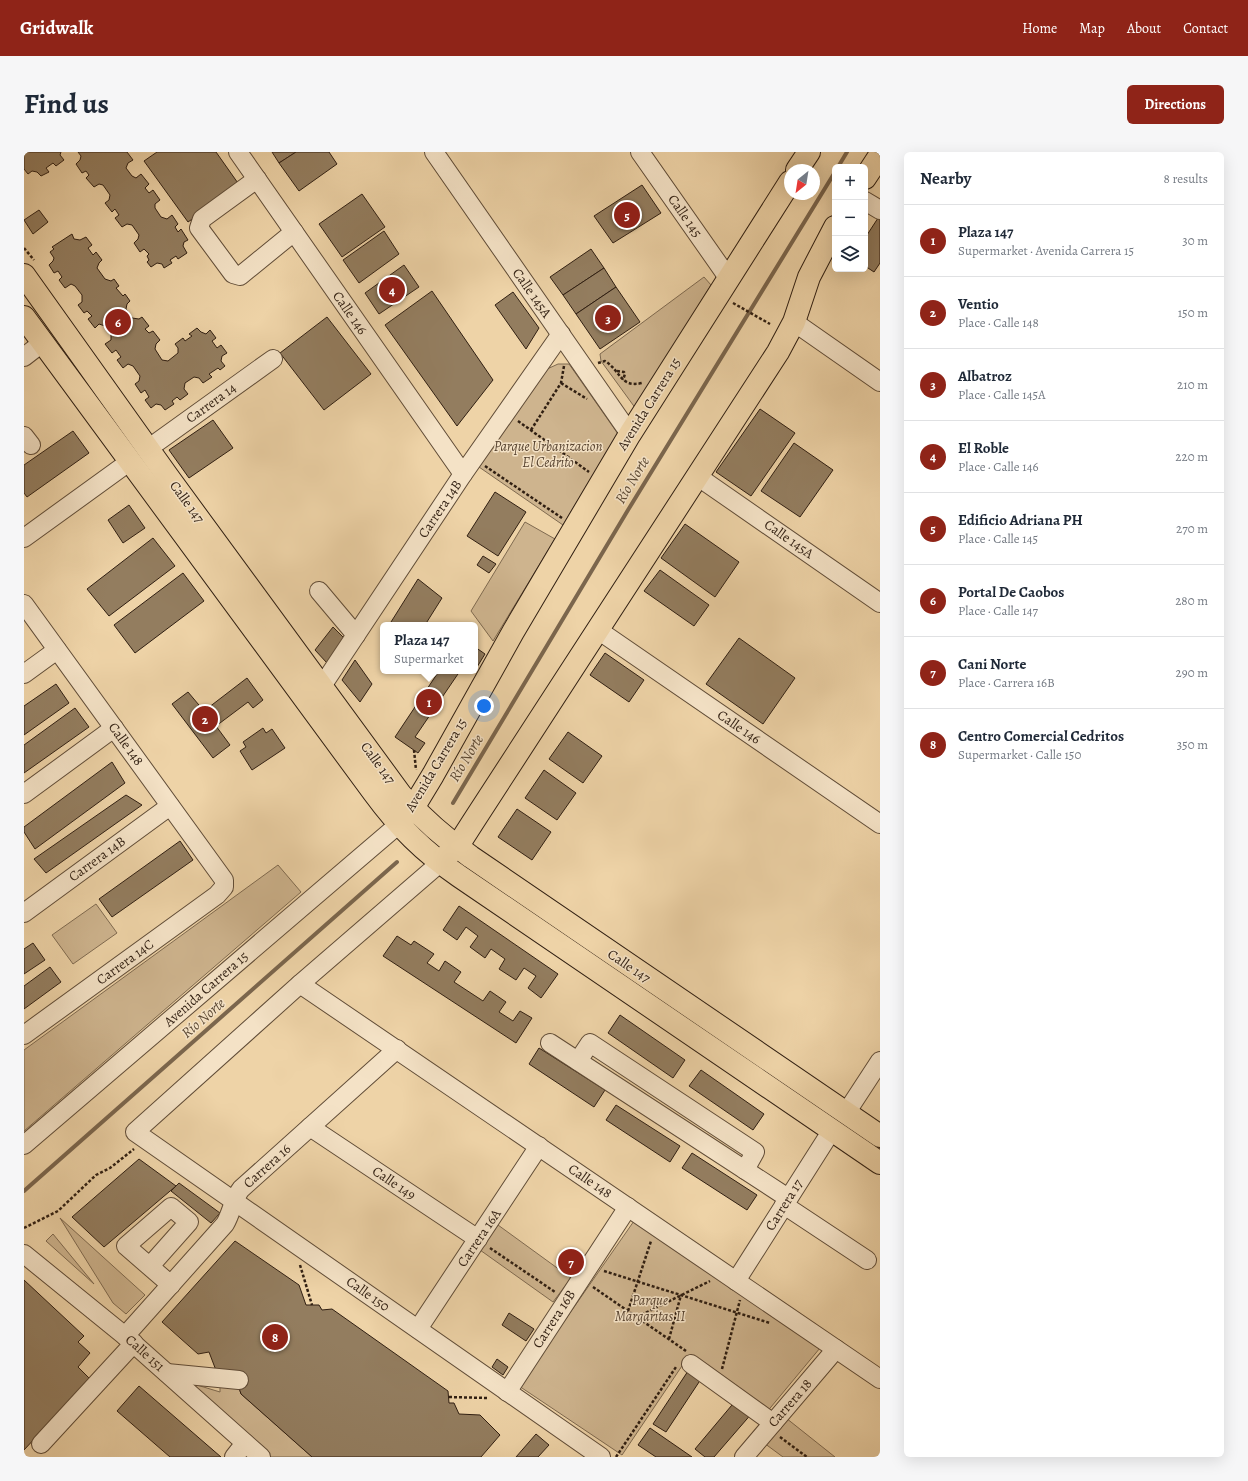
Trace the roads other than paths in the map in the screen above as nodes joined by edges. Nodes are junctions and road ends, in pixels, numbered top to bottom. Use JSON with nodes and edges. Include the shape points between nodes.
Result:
{"nodes":[{"id":1,"x":238,"y":152,"type":"edge"},
{"id":2,"x":434,"y":152,"type":"edge"},
{"id":3,"x":640,"y":152,"type":"edge"},
{"id":4,"x":809,"y":152,"type":"edge"},
{"id":5,"x":880,"y":155,"type":"edge"},
{"id":6,"x":801,"y":164,"type":"edge"},
{"id":7,"x":868,"y":173,"type":"edge"},
{"id":8,"x":257,"y":179,"type":"junction"},
{"id":9,"x":784,"y":192,"type":"edge"},
{"id":10,"x":868,"y":203,"type":"edge"},
{"id":11,"x":880,"y":210,"type":"edge"},
{"id":12,"x":294,"y":232,"type":"junction"},
{"id":13,"x":832,"y":233,"type":"edge"},
{"id":14,"x":24,"y":275,"type":"edge"},
{"id":15,"x":729,"y":279,"type":"junction"},
{"id":16,"x":24,"y":318,"type":"edge"},
{"id":17,"x":794,"y":322,"type":"junction"},
{"id":18,"x":561,"y":334,"type":"junction"},
{"id":19,"x":42,"y":343,"type":"junction"},
{"id":20,"x":24,"y":357,"type":"edge"},
{"id":21,"x":273,"y":358,"type":"dead end"},
{"id":22,"x":880,"y":382,"type":"edge"},
{"id":23,"x":630,"y":434,"type":"junction"},
{"id":24,"x":149,"y":448,"type":"junction"},
{"id":25,"x":129,"y":462,"type":"junction"},
{"id":26,"x":463,"y":474,"type":"junction"},
{"id":27,"x":697,"y":476,"type":"junction"},
{"id":28,"x":24,"y":538,"type":"edge"},
{"id":29,"x":319,"y":591,"type":"dead end"},
{"id":30,"x":880,"y":603,"type":"edge"},
{"id":31,"x":24,"y":604,"type":"edge"},
{"id":32,"x":598,"y":630,"type":"junction"},
{"id":33,"x":356,"y":635,"type":"junction"},
{"id":34,"x":57,"y":650,"type":"junction"},
{"id":35,"x":24,"y":674,"type":"edge"},
{"id":36,"x":322,"y":686,"type":"junction"},
{"id":37,"x":114,"y":728,"type":"junction"},
{"id":38,"x":24,"y":794,"type":"edge"},
{"id":39,"x":170,"y":806,"type":"junction"},
{"id":40,"x":413,"y":808,"type":"junction"},
{"id":41,"x":880,"y":824,"type":"edge"},
{"id":42,"x":398,"y":825,"type":"junction"},
{"id":43,"x":457,"y":847,"type":"junction"},
{"id":44,"x":440,"y":863,"type":"junction"},
{"id":45,"x":224,"y":887,"type":"joint"},
{"id":46,"x":24,"y":913,"type":"edge"},
{"id":47,"x":300,"y":984,"type":"junction"},
{"id":48,"x":24,"y":1035,"type":"edge"},
{"id":49,"x":550,"y":1044,"type":"dead end"},
{"id":50,"x":397,"y":1049,"type":"junction"},
{"id":51,"x":578,"y":1061,"type":"junction"},
{"id":52,"x":880,"y":1061,"type":"edge"},
{"id":53,"x":685,"y":1106,"type":"junction"},
{"id":54,"x":846,"y":1112,"type":"junction"},
{"id":55,"x":674,"y":1123,"type":"junction"},
{"id":56,"x":310,"y":1127,"type":"junction"},
{"id":57,"x":832,"y":1130,"type":"junction"},
{"id":58,"x":880,"y":1136,"type":"edge"},
{"id":59,"x":24,"y":1145,"type":"edge"},
{"id":60,"x":539,"y":1146,"type":"junction"},
{"id":61,"x":880,"y":1163,"type":"edge"},
{"id":62,"x":745,"y":1170,"type":"junction"},
{"id":63,"x":234,"y":1201,"type":"junction"},
{"id":64,"x":786,"y":1201,"type":"junction"},
{"id":65,"x":628,"y":1207,"type":"junction"},
{"id":66,"x":478,"y":1239,"type":"junction"},
{"id":67,"x":24,"y":1254,"type":"edge"},
{"id":68,"x":867,"y":1260,"type":"dead end"},
{"id":69,"x":150,"y":1266,"type":"dead end"},
{"id":70,"x":735,"y":1280,"type":"junction"},
{"id":71,"x":171,"y":1285,"type":"junction"},
{"id":72,"x":418,"y":1329,"type":"junction"},
{"id":73,"x":130,"y":1339,"type":"junction"},
{"id":74,"x":836,"y":1349,"type":"junction"},
{"id":75,"x":684,"y":1362,"type":"road end"},
{"id":76,"x":167,"y":1373,"type":"junction"},
{"id":77,"x":239,"y":1380,"type":"dead end"},
{"id":78,"x":880,"y":1380,"type":"edge"},
{"id":79,"x":507,"y":1392,"type":"junction"},
{"id":80,"x":771,"y":1426,"type":"junction"},
{"id":81,"x":245,"y":1443,"type":"junction"},
{"id":82,"x":41,"y":1444,"type":"dead end"},
{"id":83,"x":589,"y":1454,"type":"edge"},
{"id":84,"x":234,"y":1457,"type":"edge"},
{"id":85,"x":261,"y":1457,"type":"edge"},
{"id":86,"x":744,"y":1457,"type":"edge"}],
"edges":[{"from":1,"to":8,"type":"street","name":"Calle 146"},
{"from":2,"to":18,"type":"street","name":"Calle 145A"},
{"from":3,"to":15,"type":"street","name":"Calle 145"},
{"from":4,"to":6,"type":"main road"},
{"from":5,"to":7,"type":"main road"},
{"from":8,"to":12,"type":"street","name":"Calle 146"},
{"from":8,"to":12,"type":"street","via":[[202,219],[199,228],[233,274],[240,276]]},
{"from":9,"to":15,"type":"main road","name":"Avenida Carrera 15"},
{"from":10,"to":11,"type":"street"},
{"from":12,"to":26,"type":"street","name":"Calle 146"},
{"from":13,"to":17,"type":"main road","via":[[809,277]]},
{"from":14,"to":24,"type":"main road","name":"Calle 147"},
{"from":15,"to":23,"type":"main road","name":"Avenida Carrera 15"},
{"from":16,"to":19,"type":"main road","name":"Calle 147"},
{"from":17,"to":22,"type":"street"},
{"from":17,"to":27,"type":"main road","via":[[778,352]]},
{"from":18,"to":23,"type":"street","name":"Calle 145A"},
{"from":18,"to":26,"type":"street","name":"Carrera 14B"},
{"from":19,"to":20,"type":"street"},
{"from":19,"to":25,"type":"main road","name":"Calle 147"},
{"from":21,"to":24,"type":"street","name":"Carrera 14"},
{"from":23,"to":40,"type":"main road","name":"Avenida Carrera 15"},
{"from":24,"to":36,"type":"main road","name":"Calle 147"},
{"from":25,"to":28,"type":"street"},
{"from":25,"to":42,"type":"main road","name":"Calle 147"},
{"from":26,"to":33,"type":"street","name":"Carrera 14B"},
{"from":27,"to":30,"type":"street","name":"Calle 145A"},
{"from":27,"to":32,"type":"main road"},
{"from":29,"to":33,"type":"street"},
{"from":31,"to":34,"type":"street","name":"Calle 148"},
{"from":32,"to":41,"type":"street","name":"Calle 146"},
{"from":32,"to":43,"type":"main road"},
{"from":33,"to":36,"type":"street","name":"Carrera 14B"},
{"from":34,"to":35,"type":"street"},
{"from":34,"to":37,"type":"street","name":"Calle 148"},
{"from":36,"to":40,"type":"main road","name":"Calle 147"},
{"from":37,"to":38,"type":"street"},
{"from":37,"to":39,"type":"street","name":"Calle 148"},
{"from":39,"to":45,"type":"street","name":"Calle 148","via":[[224,880]]},
{"from":39,"to":46,"type":"street","name":"Carrera 14B"},
{"from":40,"to":42,"type":"main road","name":"Avenida Carrera 15"},
{"from":40,"to":43,"type":"main road","name":"Calle 147"},
{"from":42,"to":44,"type":"main road","name":"Calle 147"},
{"from":42,"to":59,"type":"street","name":"Avenida Carrera 15"},
{"from":43,"to":44,"type":"main road"},
{"from":43,"to":54,"type":"main road","name":"Calle 147"},
{"from":44,"to":47,"type":"street"},
{"from":44,"to":57,"type":"main road","name":"Calle 147"},
{"from":45,"to":48,"type":"street","name":"Carrera 14C"},
{"from":47,"to":50,"type":"street","name":"Calle 148"},
{"from":47,"to":63,"type":"street","name":"Calle 150","via":[[135,1132]]},
{"from":49,"to":51,"type":"street"},
{"from":50,"to":56,"type":"street","name":"Carrera 16"},
{"from":50,"to":60,"type":"street","name":"Calle 148"},
{"from":51,"to":53,"type":"street","via":[[590,1042]]},
{"from":51,"to":55,"type":"street"},
{"from":52,"to":54,"type":"street"},
{"from":53,"to":55,"type":"street"},
{"from":53,"to":62,"type":"street","via":[[755,1152]]},
{"from":54,"to":58,"type":"main road","name":"Calle 147"},
{"from":55,"to":62,"type":"street"},
{"from":56,"to":63,"type":"street","name":"Carrera 16","via":[[241,1189]]},
{"from":56,"to":66,"type":"street","name":"Calle 149"},
{"from":57,"to":61,"type":"main road","name":"Calle 147"},
{"from":57,"to":64,"type":"street","name":"Carrera 17"},
{"from":60,"to":65,"type":"street","name":"Calle 148"},
{"from":60,"to":66,"type":"street","name":"Carrera 16A"},
{"from":62,"to":64,"type":"street"},
{"from":63,"to":71,"type":"street","name":"Carrera 16","via":[[225,1224]]},
{"from":63,"to":72,"type":"street","name":"Calle 150"},
{"from":64,"to":68,"type":"street"},
{"from":64,"to":70,"type":"street","name":"Carrera 17"},
{"from":65,"to":70,"type":"street","name":"Calle 148"},
{"from":65,"to":79,"type":"street","name":"Carrera 16B"},
{"from":66,"to":72,"type":"street","name":"Carrera 16A"},
{"from":67,"to":73,"type":"street","name":"Calle 151"},
{"from":69,"to":71,"type":"street"},
{"from":70,"to":74,"type":"street","name":"Calle 148"},
{"from":71,"to":73,"type":"street","name":"Carrera 16"},
{"from":72,"to":79,"type":"street","name":"Calle 150"},
{"from":73,"to":76,"type":"street","name":"Calle 151"},
{"from":73,"to":82,"type":"street","name":"Carrera 16"},
{"from":74,"to":78,"type":"street","name":"Calle 148"},
{"from":74,"to":80,"type":"street","name":"Carrera 18"},
{"from":75,"to":80,"type":"street"},
{"from":76,"to":77,"type":"street"},
{"from":76,"to":81,"type":"street","name":"Calle 151"},
{"from":79,"to":83,"type":"street","name":"Calle 150"},
{"from":80,"to":86,"type":"street","name":"Carrera 18"},
{"from":81,"to":84,"type":"street"},
{"from":81,"to":85,"type":"street","name":"Calle 151"}]}
